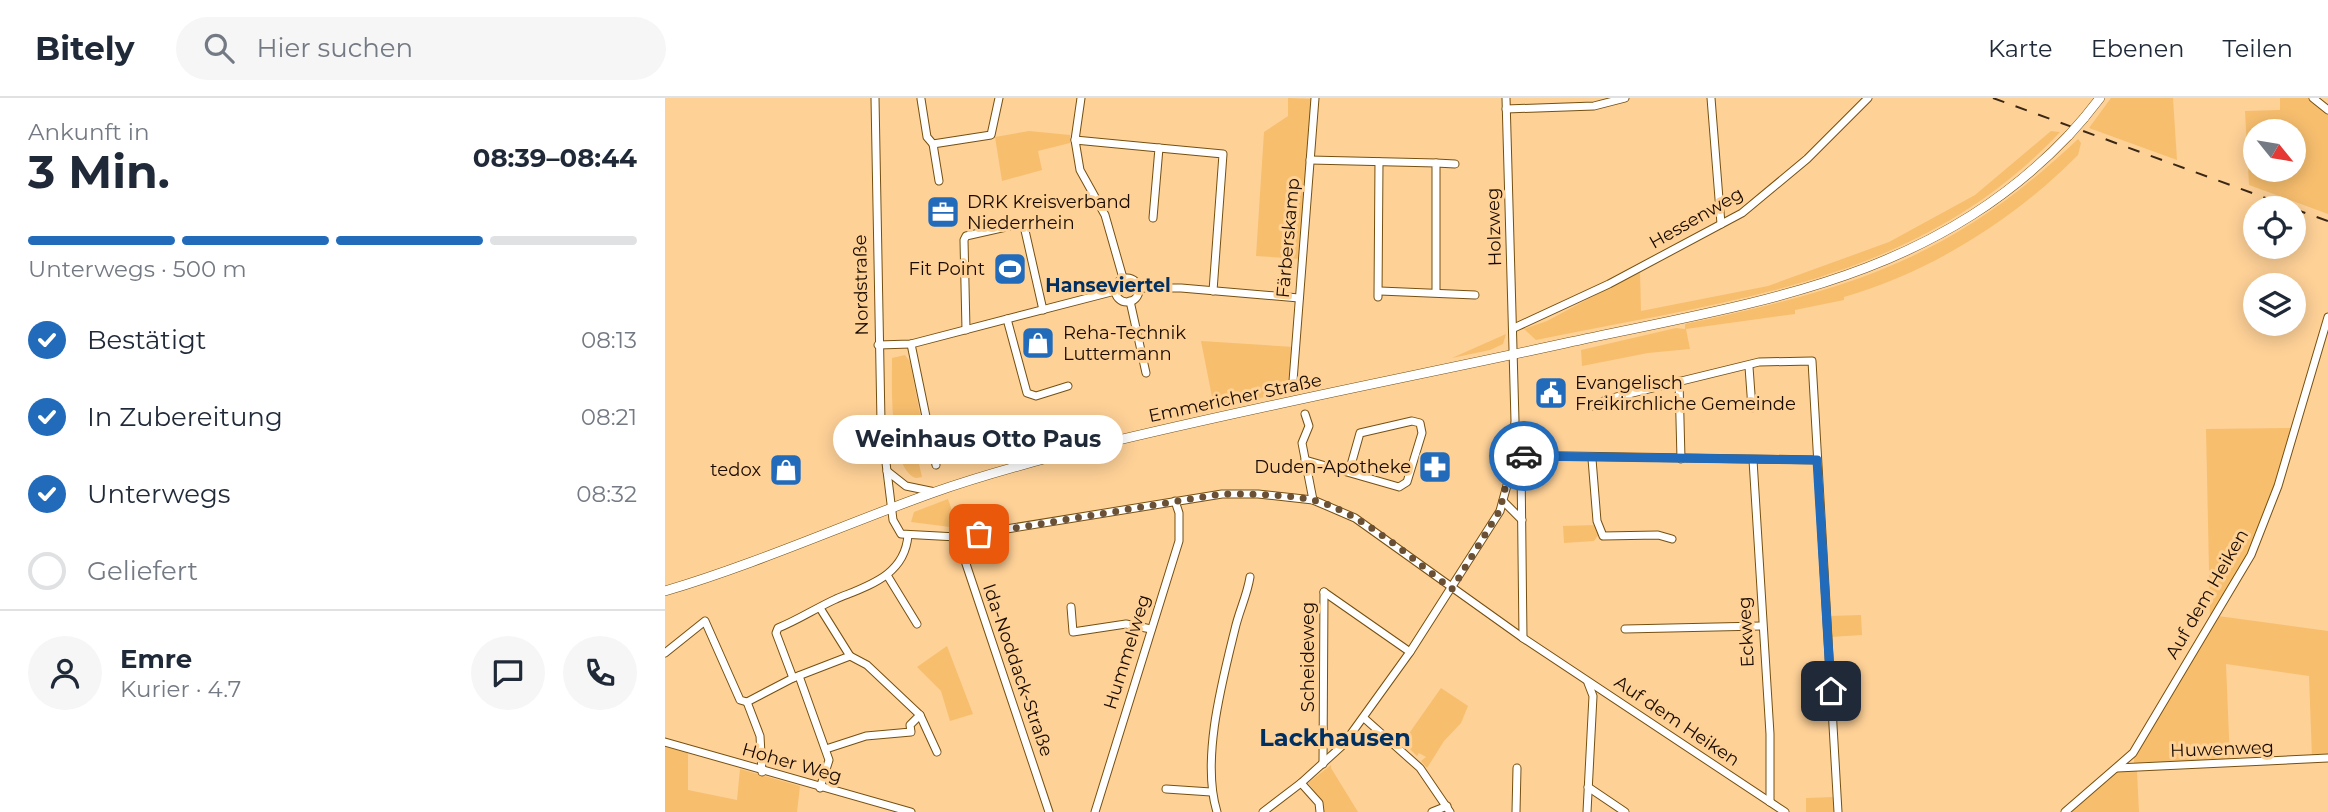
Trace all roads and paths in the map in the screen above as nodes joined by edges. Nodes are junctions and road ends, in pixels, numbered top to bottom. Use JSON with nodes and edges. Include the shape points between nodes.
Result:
{"nodes":[{"id":1,"x":874,"y":98,"type":"edge"},
{"id":2,"x":999,"y":98,"type":"edge"},
{"id":3,"x":1081,"y":98,"type":"edge"},
{"id":4,"x":1315,"y":98,"type":"edge"},
{"id":5,"x":1506,"y":98,"type":"edge"},
{"id":6,"x":1625,"y":98,"type":"edge"},
{"id":7,"x":1711,"y":98,"type":"edge"},
{"id":8,"x":1868,"y":98,"type":"edge"},
{"id":9,"x":2100,"y":98,"type":"edge"},
{"id":10,"x":2313,"y":98,"type":"edge"},
{"id":11,"x":921,"y":99,"type":"edge"},
{"id":12,"x":1506,"y":109,"type":"junction"},
{"id":13,"x":2328,"y":110,"type":"edge"},
{"id":14,"x":1075,"y":140,"type":"junction"},
{"id":15,"x":933,"y":144,"type":"junction"},
{"id":16,"x":1159,"y":148,"type":"junction"},
{"id":17,"x":1310,"y":160,"type":"junction"},
{"id":18,"x":1379,"y":162,"type":"junction"},
{"id":19,"x":1436,"y":163,"type":"junction"},
{"id":20,"x":1455,"y":164,"type":"dead end"},
{"id":21,"x":939,"y":181,"type":"dead end"},
{"id":22,"x":1153,"y":218,"type":"dead end"},
{"id":23,"x":1721,"y":224,"type":"junction"},
{"id":24,"x":1123,"y":278,"type":"junction"},
{"id":25,"x":1138,"y":288,"type":"junction"},
{"id":26,"x":1115,"y":291,"type":"junction"},
{"id":27,"x":1213,"y":291,"type":"junction"},
{"id":28,"x":1436,"y":292,"type":"junction"},
{"id":29,"x":1475,"y":295,"type":"dead end"},
{"id":30,"x":1299,"y":298,"type":"junction"},
{"id":31,"x":1130,"y":301,"type":"junction"},
{"id":32,"x":1043,"y":310,"type":"junction"},
{"id":33,"x":2328,"y":317,"type":"edge"},
{"id":34,"x":1007,"y":319,"type":"junction"},
{"id":35,"x":1514,"y":328,"type":"junction"},
{"id":36,"x":966,"y":330,"type":"junction"},
{"id":37,"x":911,"y":344,"type":"junction"},
{"id":38,"x":878,"y":345,"type":"junction"},
{"id":39,"x":1514,"y":354,"type":"junction"},
{"id":40,"x":1749,"y":367,"type":"junction"},
{"id":41,"x":1146,"y":373,"type":"dead end"},
{"id":42,"x":1293,"y":381,"type":"dead end"},
{"id":43,"x":1679,"y":382,"type":"junction"},
{"id":44,"x":1068,"y":386,"type":"dead end"},
{"id":45,"x":1593,"y":406,"type":"dead end"},
{"id":46,"x":1752,"y":408,"type":"dead end"},
{"id":47,"x":1305,"y":414,"type":"dead end"},
{"id":48,"x":1513,"y":455,"type":"junction"},
{"id":49,"x":1681,"y":458,"type":"junction"},
{"id":50,"x":1592,"y":459,"type":"junction"},
{"id":51,"x":1305,"y":460,"type":"junction"},
{"id":52,"x":1753,"y":460,"type":"junction"},
{"id":53,"x":1817,"y":460,"type":"junction"},
{"id":54,"x":936,"y":465,"type":"dead end"},
{"id":55,"x":887,"y":471,"type":"junction"},
{"id":56,"x":1349,"y":472,"type":"junction"},
{"id":57,"x":936,"y":492,"type":"junction"},
{"id":58,"x":1313,"y":500,"type":"junction"},
{"id":59,"x":1175,"y":501,"type":"junction"},
{"id":60,"x":1503,"y":501,"type":"junction"},
{"id":61,"x":892,"y":509,"type":"junction"},
{"id":62,"x":1522,"y":520,"type":"junction"},
{"id":63,"x":908,"y":535,"type":"junction"},
{"id":64,"x":957,"y":537,"type":"junction"},
{"id":65,"x":1672,"y":539,"type":"dead end"},
{"id":66,"x":887,"y":575,"type":"junction"},
{"id":67,"x":1250,"y":577,"type":"dead end"},
{"id":68,"x":1452,"y":589,"type":"junction"},
{"id":69,"x":665,"y":591,"type":"edge"},
{"id":70,"x":1071,"y":607,"type":"dead end"},
{"id":71,"x":820,"y":608,"type":"junction"},
{"id":72,"x":917,"y":624,"type":"dead end"},
{"id":73,"x":1761,"y":626,"type":"junction"},
{"id":74,"x":1151,"y":629,"type":"junction"},
{"id":75,"x":1625,"y":629,"type":"dead end"},
{"id":76,"x":1523,"y":638,"type":"junction"},
{"id":77,"x":1409,"y":652,"type":"junction"},
{"id":78,"x":665,"y":653,"type":"edge"},
{"id":79,"x":851,"y":656,"type":"junction"},
{"id":80,"x":796,"y":677,"type":"junction"},
{"id":81,"x":1585,"y":680,"type":"junction"},
{"id":82,"x":747,"y":702,"type":"junction"},
{"id":83,"x":921,"y":715,"type":"junction"},
{"id":84,"x":1364,"y":718,"type":"junction"},
{"id":85,"x":927,"y":727,"type":"junction"},
{"id":86,"x":907,"y":733,"type":"junction"},
{"id":87,"x":665,"y":742,"type":"edge"},
{"id":88,"x":826,"y":749,"type":"junction"},
{"id":89,"x":937,"y":752,"type":"dead end"},
{"id":90,"x":2328,"y":758,"type":"edge"},
{"id":91,"x":1323,"y":765,"type":"junction"},
{"id":92,"x":1517,"y":768,"type":"dead end"},
{"id":93,"x":2116,"y":768,"type":"junction"},
{"id":94,"x":762,"y":772,"type":"junction"},
{"id":95,"x":1301,"y":783,"type":"junction"},
{"id":96,"x":1588,"y":787,"type":"junction"},
{"id":97,"x":820,"y":788,"type":"junction"},
{"id":98,"x":1166,"y":789,"type":"dead end"},
{"id":99,"x":1211,"y":792,"type":"junction"},
{"id":100,"x":1770,"y":802,"type":"junction"},
{"id":101,"x":1448,"y":809,"type":"edge"},
{"id":102,"x":911,"y":812,"type":"edge"},
{"id":103,"x":1049,"y":812,"type":"edge"},
{"id":104,"x":1095,"y":812,"type":"edge"},
{"id":105,"x":1217,"y":812,"type":"edge"},
{"id":106,"x":1263,"y":812,"type":"edge"},
{"id":107,"x":1319,"y":812,"type":"edge"},
{"id":108,"x":1432,"y":812,"type":"edge"},
{"id":109,"x":1516,"y":812,"type":"edge"},
{"id":110,"x":1587,"y":812,"type":"edge"},
{"id":111,"x":1625,"y":812,"type":"edge"},
{"id":112,"x":1785,"y":812,"type":"edge"},
{"id":113,"x":1838,"y":812,"type":"edge"},
{"id":114,"x":2065,"y":812,"type":"edge"}],
"edges":[{"from":1,"to":38,"type":"street","name":"Nordstraße"},
{"from":2,"to":15,"type":"street","via":[[991,135]]},
{"from":3,"to":14,"type":"street"},
{"from":4,"to":17,"type":"street","name":"Färberskamp"},
{"from":5,"to":12,"type":"street","name":"Holzweg"},
{"from":6,"to":12,"type":"street","via":[[1594,106]]},
{"from":7,"to":23,"type":"street"},
{"from":8,"to":23,"type":"street","name":"Hessenweg","via":[[1774,189]]},
{"from":9,"to":39,"type":"main road","name":"Emmericher Straße","bridge":true,"via":[[2025,178],[1964,222],[1915,249],[1825,284]]},
{"from":10,"to":13,"type":"street"},
{"from":11,"to":15,"type":"street","via":[[927,137]]},
{"from":12,"to":35,"type":"street","name":"Holzweg"},
{"from":14,"to":16,"type":"street"},
{"from":14,"to":24,"type":"street","via":[[1080,170],[1105,215]]},
{"from":15,"to":21,"type":"street"},
{"from":16,"to":22,"type":"street"},
{"from":16,"to":27,"type":"street","via":[[1223,154]]},
{"from":17,"to":18,"type":"street"},
{"from":17,"to":30,"type":"street","name":"Färberskamp"},
{"from":18,"to":19,"type":"street"},
{"from":18,"to":28,"type":"street","via":[[1379,294]]},
{"from":19,"to":20,"type":"street"},
{"from":19,"to":28,"type":"street"},
{"from":23,"to":35,"type":"street","name":"Hessenweg"},
{"from":24,"to":25,"type":"street","via":[[1130,278]]},
{"from":24,"to":26,"type":"street"},
{"from":25,"to":27,"type":"street"},
{"from":25,"to":31,"type":"street"},
{"from":26,"to":31,"type":"street","via":[[1120,300]]},
{"from":26,"to":32,"type":"street"},
{"from":27,"to":30,"type":"street"},
{"from":28,"to":29,"type":"street"},
{"from":30,"to":42,"type":"street","name":"Färberskamp"},
{"from":31,"to":41,"type":"street"},
{"from":32,"to":34,"type":"street"},
{"from":32,"to":36,"type":"street","via":[[1024,226],[966,236]]},
{"from":33,"to":93,"type":"street","name":"Auf dem Heiken","via":[[2278,486],[2251,555],[2133,753]]},
{"from":34,"to":36,"type":"street"},
{"from":34,"to":44,"type":"street","via":[[1027,393],[1036,396]]},
{"from":35,"to":39,"type":"street","name":"Holzweg"},
{"from":36,"to":37,"type":"street"},
{"from":37,"to":38,"type":"street"},
{"from":37,"to":54,"type":"street"},
{"from":38,"to":55,"type":"street","name":"Nordstraße"},
{"from":39,"to":48,"type":"street","name":"Holzweg"},
{"from":39,"to":57,"type":"main road","name":"Emmericher Straße","via":[[1095,446]]},
{"from":40,"to":43,"type":"street"},
{"from":40,"to":46,"type":"street"},
{"from":40,"to":53,"type":"street","via":[[1759,362],[1812,361]]},
{"from":43,"to":45,"type":"street"},
{"from":43,"to":49,"type":"street"},
{"from":47,"to":51,"type":"street","via":[[1309,426],[1302,443]]},
{"from":48,"to":50,"type":"street"},
{"from":48,"to":60,"type":"street"},
{"from":48,"to":62,"type":"street","via":[[1521,467]]},
{"from":49,"to":50,"type":"street"},
{"from":49,"to":52,"type":"street"},
{"from":50,"to":65,"type":"street","via":[[1597,521],[1604,536]]},
{"from":51,"to":56,"type":"street"},
{"from":51,"to":58,"type":"street"},
{"from":52,"to":53,"type":"street"},
{"from":52,"to":73,"type":"street","name":"Eckweg"},
{"from":53,"to":113,"type":"street"},
{"from":55,"to":57,"type":"street","via":[[906,486]]},
{"from":55,"to":61,"type":"street","name":"Nordstraße"},
{"from":56,"to":56,"type":"street","via":[[1405,485],[1422,433],[1420,423],[1360,433]]},
{"from":57,"to":61,"type":"main road","name":"Emmericher Straße"},
{"from":58,"to":59,"type":"street","name":"Auf dem Heiken","via":[[1221,494]]},
{"from":58,"to":68,"type":"street","name":"Auf dem Heiken","via":[[1355,518]]},
{"from":59,"to":64,"type":"street","name":"Auf dem Heiken"},
{"from":59,"to":74,"type":"street","name":"Hummelweg","via":[[1179,541]]},
{"from":60,"to":62,"type":"street"},
{"from":60,"to":68,"type":"street"},
{"from":61,"to":63,"type":"street","via":[[897,529]]},
{"from":61,"to":69,"type":"main road","name":"Emmericher Straße"},
{"from":62,"to":76,"type":"street"},
{"from":63,"to":64,"type":"street","name":"Auf dem Heiken"},
{"from":63,"to":66,"type":"street","via":[[902,557]]},
{"from":64,"to":103,"type":"street","name":"Ida-Noddack-Straße"},
{"from":66,"to":71,"type":"street"},
{"from":66,"to":72,"type":"street"},
{"from":67,"to":99,"type":"street","via":[[1215,732]]},
{"from":68,"to":76,"type":"street","name":"Auf dem Heiken"},
{"from":68,"to":77,"type":"street"},
{"from":70,"to":74,"type":"street","via":[[1073,632],[1126,624]]},
{"from":71,"to":79,"type":"street"},
{"from":71,"to":80,"type":"street","via":[[776,633]]},
{"from":73,"to":75,"type":"street"},
{"from":73,"to":100,"type":"street","name":"Eckweg"},
{"from":74,"to":104,"type":"street","name":"Hummelweg"},
{"from":76,"to":81,"type":"street","name":"Auf dem Heiken"},
{"from":77,"to":84,"type":"street"},
{"from":77,"to":91,"type":"street","name":"Scheideweg","via":[[1324,592]]},
{"from":78,"to":82,"type":"street","via":[[705,621],[740,700]]},
{"from":79,"to":80,"type":"street"},
{"from":79,"to":83,"type":"street"},
{"from":80,"to":82,"type":"street"},
{"from":80,"to":88,"type":"street"},
{"from":81,"to":96,"type":"street","via":[[1593,696]]},
{"from":81,"to":100,"type":"street","name":"Auf dem Heiken"},
{"from":82,"to":94,"type":"street","via":[[760,736]]},
{"from":83,"to":85,"type":"street"},
{"from":83,"to":86,"type":"street"},
{"from":84,"to":91,"type":"street"},
{"from":84,"to":101,"type":"street","via":[[1420,768]]},
{"from":85,"to":86,"type":"street"},
{"from":85,"to":89,"type":"street"},
{"from":86,"to":88,"type":"street","via":[[866,736]]},
{"from":87,"to":94,"type":"street","name":"Hoher Weg"},
{"from":88,"to":97,"type":"street","via":[[829,760]]},
{"from":90,"to":93,"type":"street","name":"Huwenweg"},
{"from":91,"to":95,"type":"street"},
{"from":92,"to":109,"type":"street"},
{"from":93,"to":114,"type":"street","name":"Auf dem Heiken"},
{"from":94,"to":97,"type":"street","name":"Hoher Weg"},
{"from":95,"to":106,"type":"street"},
{"from":95,"to":107,"type":"street","via":[[1318,803]]},
{"from":96,"to":110,"type":"street"},
{"from":96,"to":111,"type":"street"},
{"from":97,"to":102,"type":"street","name":"Hoher Weg"},
{"from":98,"to":99,"type":"street"},
{"from":99,"to":105,"type":"street"},
{"from":100,"to":112,"type":"street","name":"Auf dem Heiken"},
{"from":101,"to":108,"type":"street"}]}
